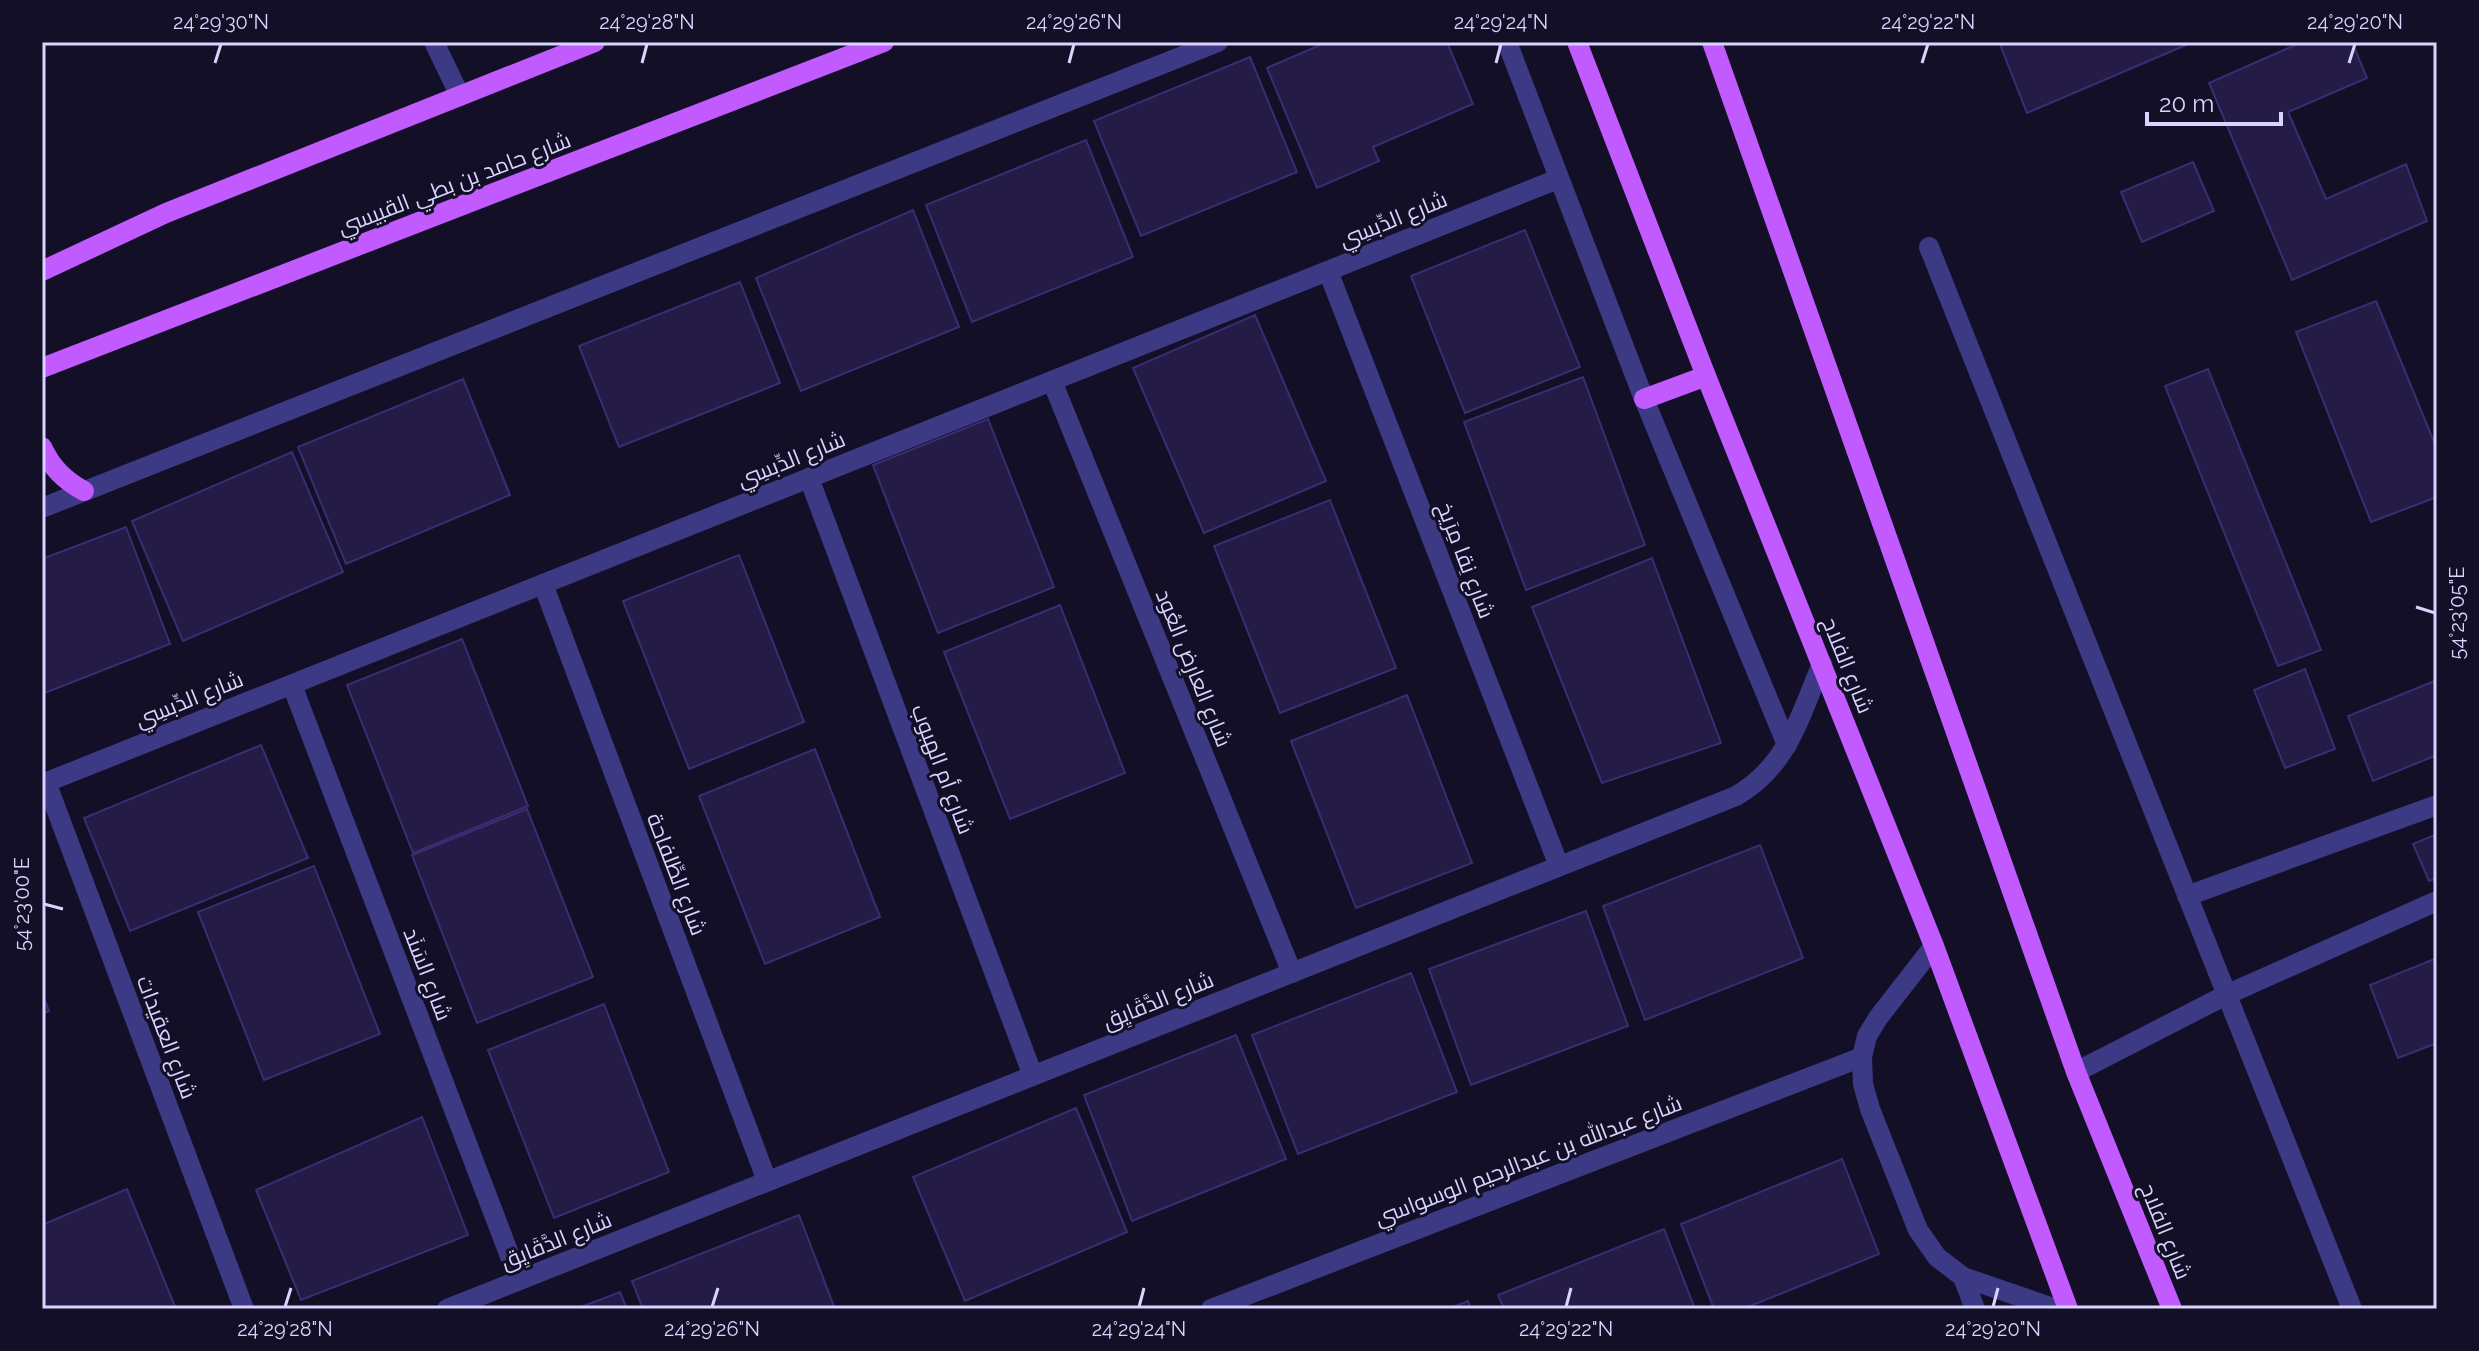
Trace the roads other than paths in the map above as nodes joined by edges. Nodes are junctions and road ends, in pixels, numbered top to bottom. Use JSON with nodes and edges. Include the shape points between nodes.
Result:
{"nodes":[{"id":1,"x":434,"y":42,"type":"edge"},
{"id":2,"x":595,"y":42,"type":"edge"},
{"id":3,"x":884,"y":42,"type":"edge"},
{"id":4,"x":1218,"y":42,"type":"edge"},
{"id":5,"x":1507,"y":42,"type":"edge"},
{"id":6,"x":1577,"y":42,"type":"edge"},
{"id":7,"x":1712,"y":42,"type":"edge"},
{"id":8,"x":460,"y":96,"type":"junction"},
{"id":9,"x":1558,"y":179,"type":"junction"},
{"id":10,"x":166,"y":213,"type":"junction"},
{"id":11,"x":1929,"y":247,"type":"dead end"},
{"id":12,"x":42,"y":256,"type":"edge"},
{"id":13,"x":42,"y":271,"type":"edge"},
{"id":14,"x":1328,"y":271,"type":"junction"},
{"id":15,"x":49,"y":365,"type":"edge"},
{"id":16,"x":1706,"y":376,"type":"junction"},
{"id":17,"x":1052,"y":381,"type":"junction"},
{"id":18,"x":42,"y":386,"type":"edge"},
{"id":19,"x":1644,"y":399,"type":"junction"},
{"id":20,"x":42,"y":447,"type":"edge"},
{"id":21,"x":809,"y":478,"type":"junction"},
{"id":22,"x":84,"y":491,"type":"junction"},
{"id":23,"x":42,"y":508,"type":"edge"},
{"id":24,"x":543,"y":584,"type":"junction"},
{"id":25,"x":1822,"y":664,"type":"junction"},
{"id":26,"x":292,"y":685,"type":"junction"},
{"id":27,"x":1787,"y":745,"type":"junction"},
{"id":28,"x":44,"y":783,"type":"edge"},
{"id":29,"x":2437,"y":805,"type":"edge"},
{"id":30,"x":1559,"y":866,"type":"junction"},
{"id":31,"x":2187,"y":896,"type":"junction"},
{"id":32,"x":2437,"y":901,"type":"edge"},
{"id":33,"x":1934,"y":946,"type":"junction"},
{"id":34,"x":1292,"y":973,"type":"junction"},
{"id":35,"x":2226,"y":995,"type":"junction"},
{"id":36,"x":1862,"y":1057,"type":"junction"},
{"id":37,"x":2076,"y":1072,"type":"junction"},
{"id":38,"x":1033,"y":1076,"type":"junction"},
{"id":39,"x":767,"y":1181,"type":"junction"},
{"id":40,"x":1963,"y":1277,"type":"junction"},
{"id":41,"x":519,"y":1280,"type":"junction"},
{"id":42,"x":244,"y":1309,"type":"edge"},
{"id":43,"x":447,"y":1309,"type":"edge"},
{"id":44,"x":1211,"y":1309,"type":"edge"},
{"id":45,"x":1975,"y":1309,"type":"edge"},
{"id":46,"x":2056,"y":1309,"type":"edge"},
{"id":47,"x":2068,"y":1309,"type":"edge"},
{"id":48,"x":2172,"y":1309,"type":"edge"},
{"id":49,"x":2352,"y":1309,"type":"edge"}],
"edges":[{"from":1,"to":8,"type":"street"},
{"from":2,"to":8,"type":"main road"},
{"from":3,"to":15,"type":"main road","name":"شارع حامد بن بطي القبيسي"},
{"from":4,"to":22,"type":"street"},
{"from":5,"to":9,"type":"street"},
{"from":6,"to":16,"type":"main road","name":"شارع الفلاح"},
{"from":7,"to":37,"type":"main road","name":"شارع الفلاح"},
{"from":8,"to":10,"type":"main road"},
{"from":9,"to":14,"type":"street","name":"شارع الدِّبسِي"},
{"from":9,"to":19,"type":"street"},
{"from":10,"to":12,"type":"main road"},
{"from":10,"to":13,"type":"main road"},
{"from":11,"to":31,"type":"street"},
{"from":14,"to":17,"type":"street","name":"شارع الدِّبسِي"},
{"from":14,"to":30,"type":"street","name":"شارع نِقا مِرَيخ"},
{"from":15,"to":18,"type":"main road"},
{"from":16,"to":19,"type":"main road"},
{"from":16,"to":25,"type":"main road","name":"شارع الفلاح"},
{"from":17,"to":21,"type":"street","name":"شارع الدِّبسِي"},
{"from":17,"to":34,"type":"street","name":"شارع العارِض العُود"},
{"from":19,"to":27,"type":"street"},
{"from":20,"to":22,"type":"main road","via":[[66,481]]},
{"from":21,"to":24,"type":"street","name":"شارع الدِّبسِي"},
{"from":21,"to":38,"type":"street","name":"شارع أم الهبوب"},
{"from":22,"to":23,"type":"street"},
{"from":24,"to":26,"type":"street","name":"شارع الدِّبسِي"},
{"from":24,"to":39,"type":"street","name":"شارع الطِّلفاحة"},
{"from":25,"to":27,"type":"street","name":"شارع الدَّقَايِق"},
{"from":25,"to":33,"type":"main road","name":"شارع الفلاح"},
{"from":26,"to":28,"type":"street","name":"شارع الدِّبسِي"},
{"from":26,"to":41,"type":"street","name":"شارع السَنَد"},
{"from":27,"to":30,"type":"street","name":"شارع الدَّقَايِق","via":[[1774,766],[1736,796]]},
{"from":28,"to":42,"type":"street","name":"شارع العقيدات"},
{"from":29,"to":31,"type":"street"},
{"from":30,"to":34,"type":"street","name":"شارع الدَّقَايِق"},
{"from":31,"to":35,"type":"street"},
{"from":32,"to":35,"type":"street"},
{"from":33,"to":36,"type":"street","via":[[1878,1018]]},
{"from":33,"to":47,"type":"main road","name":"شارع الفلاح"},
{"from":34,"to":38,"type":"street","name":"شارع الدَّقَايِق"},
{"from":35,"to":37,"type":"street"},
{"from":35,"to":49,"type":"street"},
{"from":36,"to":40,"type":"street","via":[[1870,1109],[1918,1230],[1937,1257]]},
{"from":36,"to":44,"type":"street","name":"شارع عبدالله بن عبدالرحيم الوسواسي"},
{"from":37,"to":48,"type":"main road","name":"شارع الفلاح"},
{"from":38,"to":39,"type":"street","name":"شارع الدَّقَايِق"},
{"from":39,"to":41,"type":"street","name":"شارع الدَّقَايِق"},
{"from":40,"to":45,"type":"street"},
{"from":40,"to":46,"type":"street"},
{"from":41,"to":43,"type":"street","name":"شارع الدَّقَايِق"}]}
